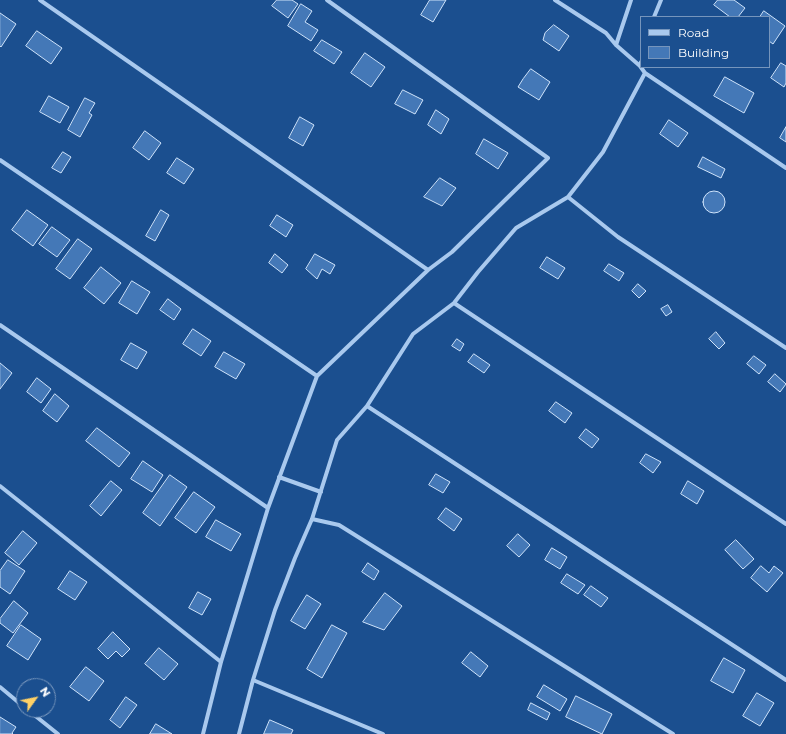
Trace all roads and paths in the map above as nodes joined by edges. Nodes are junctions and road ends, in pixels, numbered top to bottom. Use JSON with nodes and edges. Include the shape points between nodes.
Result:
{"nodes":[{"id":1,"x":40,"y":0,"type":"edge"},
{"id":2,"x":327,"y":0,"type":"edge"},
{"id":3,"x":555,"y":0,"type":"edge"},
{"id":4,"x":631,"y":0,"type":"edge"},
{"id":5,"x":661,"y":0,"type":"edge"},
{"id":6,"x":654,"y":16,"type":"edge"},
{"id":7,"x":616,"y":45,"type":"junction"},
{"id":8,"x":640,"y":64,"type":"edge"},
{"id":9,"x":642,"y":68,"type":"edge"},
{"id":10,"x":645,"y":73,"type":"junction"},
{"id":11,"x":0,"y":160,"type":"edge"},
{"id":12,"x":786,"y":168,"type":"edge"},
{"id":13,"x":568,"y":197,"type":"junction"},
{"id":14,"x":428,"y":270,"type":"junction"},
{"id":15,"x":454,"y":304,"type":"junction"},
{"id":16,"x":0,"y":324,"type":"edge"},
{"id":17,"x":786,"y":348,"type":"edge"},
{"id":18,"x":317,"y":376,"type":"junction"},
{"id":19,"x":367,"y":406,"type":"junction"},
{"id":20,"x":280,"y":477,"type":"junction"},
{"id":21,"x":0,"y":486,"type":"edge"},
{"id":22,"x":321,"y":492,"type":"junction"},
{"id":23,"x":268,"y":508,"type":"junction"},
{"id":24,"x":312,"y":519,"type":"junction"},
{"id":25,"x":786,"y":524,"type":"edge"},
{"id":26,"x":221,"y":662,"type":"junction"},
{"id":27,"x":254,"y":680,"type":"junction"},
{"id":28,"x":786,"y":680,"type":"edge"},
{"id":29,"x":0,"y":687,"type":"edge"},
{"id":30,"x":16,"y":700,"type":"edge"},
{"id":31,"x":38,"y":718,"type":"edge"},
{"id":32,"x":58,"y":734,"type":"edge"},
{"id":33,"x":203,"y":734,"type":"edge"},
{"id":34,"x":239,"y":734,"type":"edge"},
{"id":35,"x":383,"y":734,"type":"edge"},
{"id":36,"x":673,"y":734,"type":"edge"}],
"edges":[{"from":1,"to":14,"type":"street"},
{"from":2,"to":14,"type":"street","via":[[548,158],[452,252]]},
{"from":3,"to":7,"type":"street","via":[[606,33]]},
{"from":4,"to":7,"type":"street"},
{"from":5,"to":6,"type":"street"},
{"from":7,"to":8,"type":"street"},
{"from":9,"to":10,"type":"street"},
{"from":10,"to":12,"type":"street"},
{"from":10,"to":13,"type":"street","via":[[603,152]]},
{"from":11,"to":18,"type":"street"},
{"from":13,"to":15,"type":"street","via":[[516,228]]},
{"from":13,"to":17,"type":"street","via":[[618,237]]},
{"from":14,"to":18,"type":"street"},
{"from":15,"to":19,"type":"street","via":[[413,334]]},
{"from":15,"to":25,"type":"street"},
{"from":16,"to":23,"type":"street"},
{"from":18,"to":20,"type":"street"},
{"from":19,"to":22,"type":"street","via":[[337,440]]},
{"from":19,"to":28,"type":"street"},
{"from":20,"to":22,"type":"street"},
{"from":20,"to":23,"type":"street"},
{"from":21,"to":26,"type":"street"},
{"from":22,"to":24,"type":"street"},
{"from":23,"to":26,"type":"street"},
{"from":24,"to":27,"type":"street","via":[[275,610]]},
{"from":24,"to":36,"type":"street","via":[[339,525]]},
{"from":26,"to":33,"type":"street"},
{"from":27,"to":34,"type":"street"},
{"from":27,"to":35,"type":"street"},
{"from":29,"to":30,"type":"street"},
{"from":31,"to":32,"type":"street"}]}
